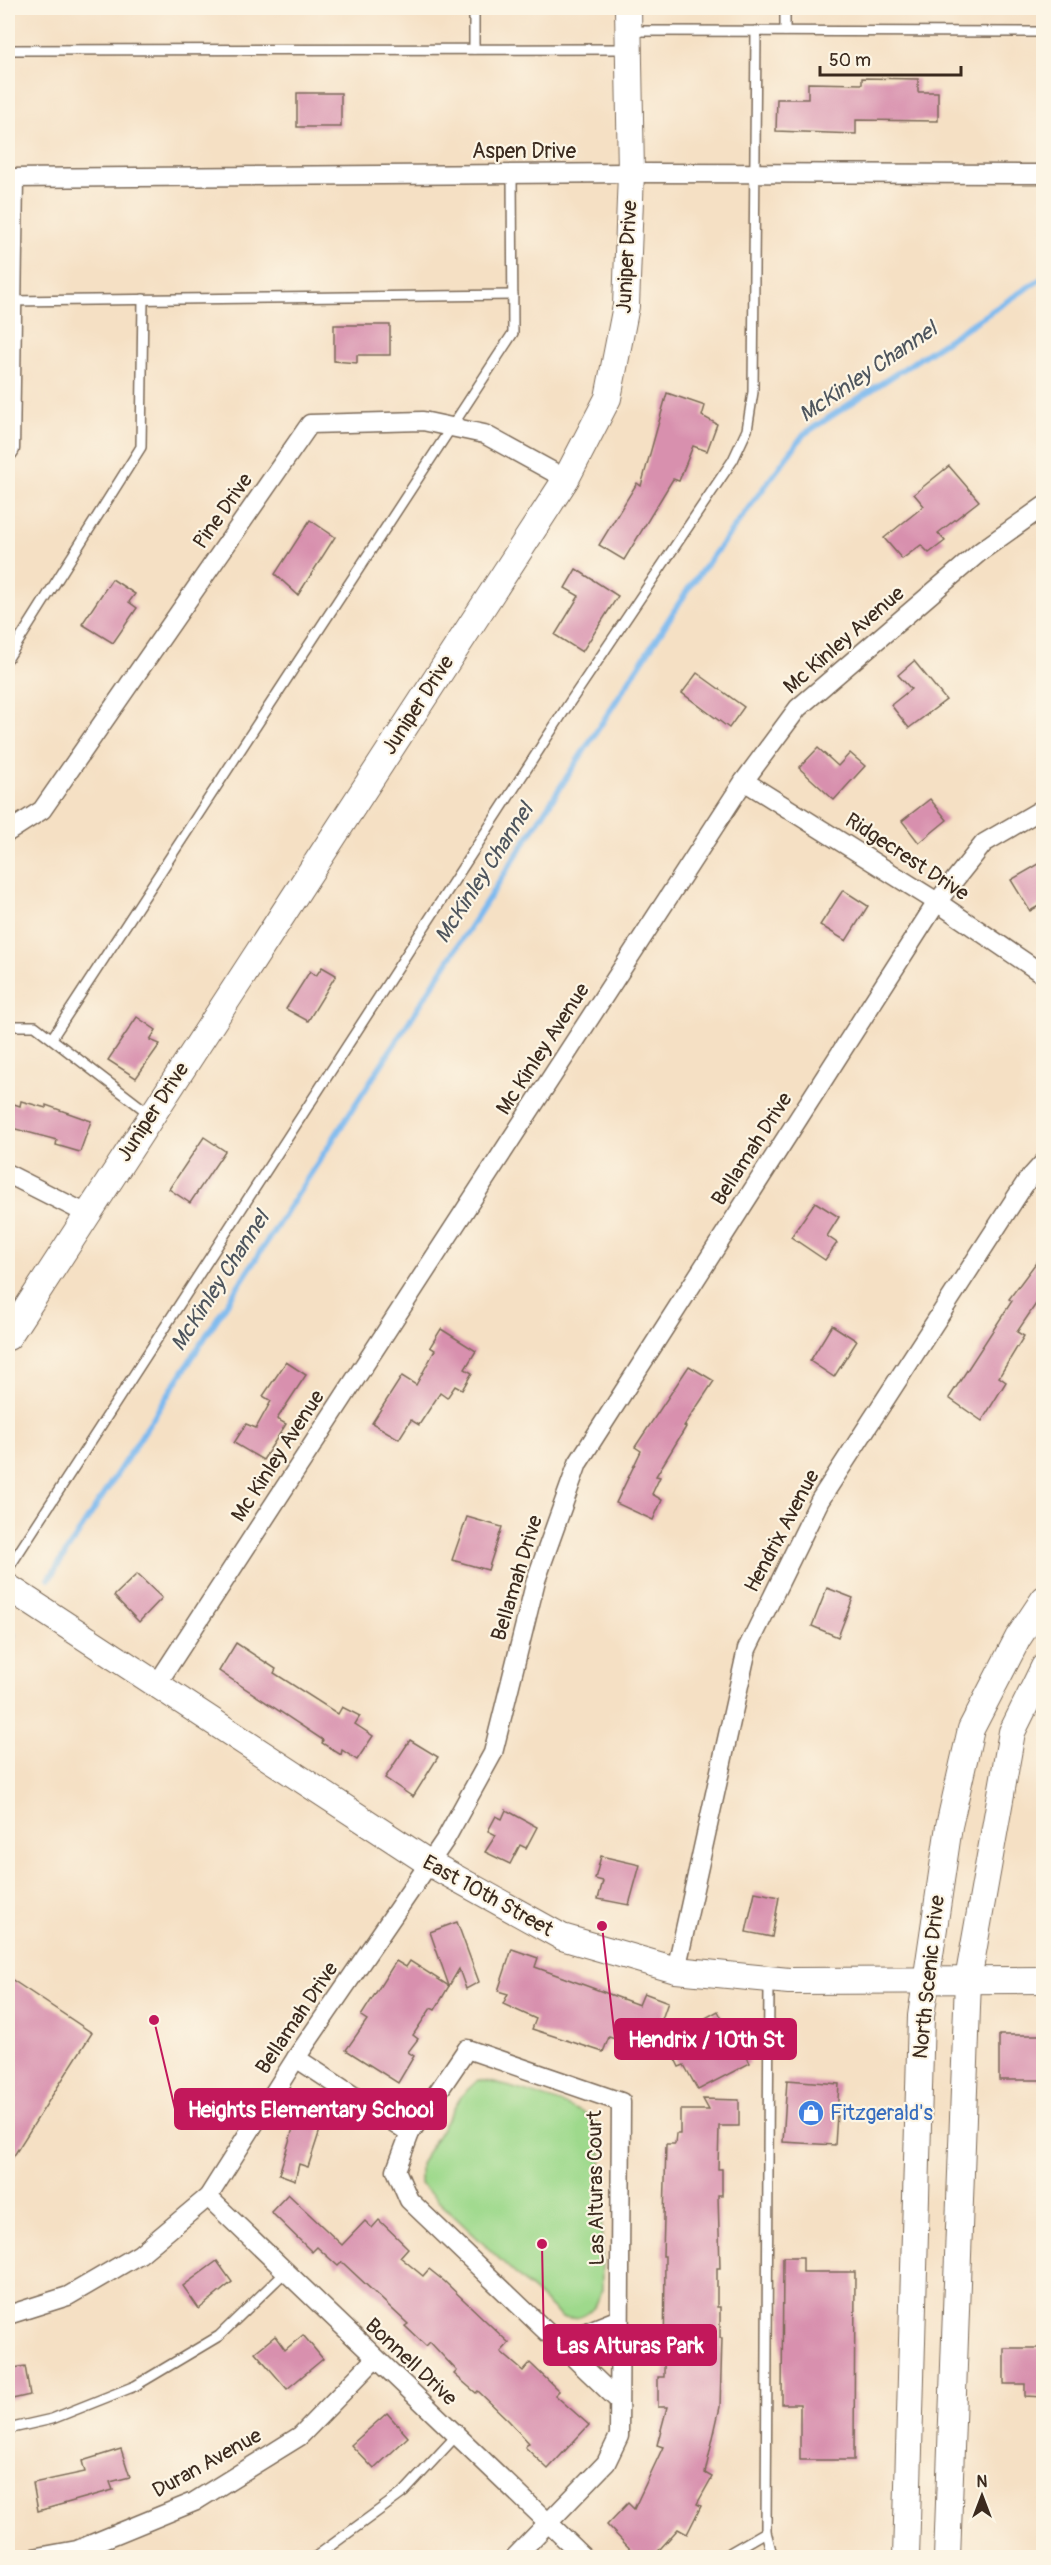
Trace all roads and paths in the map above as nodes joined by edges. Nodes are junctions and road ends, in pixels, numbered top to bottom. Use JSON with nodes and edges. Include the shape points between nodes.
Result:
{"nodes":[{"id":1,"x":474,"y":8,"type":"edge"},
{"id":2,"x":785,"y":8,"type":"edge"},
{"id":3,"x":629,"y":29,"type":"edge"},
{"id":4,"x":756,"y":31,"type":"junction"},
{"id":5,"x":785,"y":31,"type":"junction"},
{"id":6,"x":1044,"y":32,"type":"edge"},
{"id":7,"x":474,"y":49,"type":"junction"},
{"id":8,"x":8,"y":50,"type":"edge"},
{"id":9,"x":631,"y":173,"type":"junction"},
{"id":10,"x":754,"y":173,"type":"junction"},
{"id":11,"x":512,"y":174,"type":"junction"},
{"id":12,"x":1040,"y":174,"type":"dead end"},
{"id":13,"x":10,"y":178,"type":"edge"},
{"id":14,"x":513,"y":295,"type":"junction"},
{"id":15,"x":143,"y":299,"type":"junction"},
{"id":16,"x":10,"y":301,"type":"edge"},
{"id":17,"x":453,"y":428,"type":"junction"},
{"id":18,"x":8,"y":453,"type":"edge"},
{"id":19,"x":566,"y":479,"type":"junction"},
{"id":20,"x":1044,"y":506,"type":"edge"},
{"id":21,"x":8,"y":658,"type":"edge"},
{"id":22,"x":744,"y":781,"type":"junction"},
{"id":23,"x":1044,"y":808,"type":"edge"},
{"id":24,"x":8,"y":832,"type":"edge"},
{"id":25,"x":937,"y":902,"type":"junction"},
{"id":26,"x":1044,"y":975,"type":"edge"},
{"id":27,"x":8,"y":1026,"type":"edge"},
{"id":28,"x":52,"y":1038,"type":"junction"},
{"id":29,"x":152,"y":1115,"type":"junction"},
{"id":30,"x":1044,"y":1162,"type":"edge"},
{"id":31,"x":8,"y":1174,"type":"edge"},
{"id":32,"x":87,"y":1214,"type":"junction"},
{"id":33,"x":8,"y":1337,"type":"edge"},
{"id":34,"x":8,"y":1569,"type":"edge"},
{"id":35,"x":8,"y":1587,"type":"edge"},
{"id":36,"x":1044,"y":1599,"type":"edge"},
{"id":37,"x":1044,"y":1667,"type":"edge"},
{"id":38,"x":157,"y":1684,"type":"junction"},
{"id":39,"x":429,"y":1863,"type":"junction"},
{"id":40,"x":676,"y":1970,"type":"junction"},
{"id":41,"x":925,"y":1978,"type":"junction"},
{"id":42,"x":769,"y":1979,"type":"junction"},
{"id":43,"x":968,"y":1980,"type":"junction"},
{"id":44,"x":1044,"y":1980,"type":"edge"},
{"id":45,"x":296,"y":2058,"type":"junction"},
{"id":46,"x":410,"y":2133,"type":"junction"},
{"id":47,"x":208,"y":2198,"type":"junction"},
{"id":48,"x":285,"y":2272,"type":"junction"},
{"id":49,"x":8,"y":2315,"type":"edge"},
{"id":50,"x":619,"y":2319,"type":"junction"},
{"id":51,"x":559,"y":2343,"type":"junction"},
{"id":52,"x":375,"y":2359,"type":"junction"},
{"id":53,"x":618,"y":2401,"type":"junction"},
{"id":54,"x":8,"y":2429,"type":"edge"},
{"id":55,"x":457,"y":2435,"type":"junction"},
{"id":56,"x":550,"y":2523,"type":"junction"},
{"id":57,"x":766,"y":2532,"type":"junction"},
{"id":58,"x":33,"y":2558,"type":"edge"},
{"id":59,"x":314,"y":2558,"type":"edge"},
{"id":60,"x":514,"y":2558,"type":"edge"},
{"id":61,"x":585,"y":2558,"type":"edge"},
{"id":62,"x":721,"y":2558,"type":"edge"},
{"id":63,"x":773,"y":2558,"type":"edge"},
{"id":64,"x":906,"y":2558,"type":"edge"},
{"id":65,"x":947,"y":2558,"type":"edge"}],
"edges":[{"from":1,"to":7,"type":"lane"},
{"from":2,"to":5,"type":"lane"},
{"from":3,"to":4,"type":"lane"},
{"from":3,"to":7,"type":"lane"},
{"from":3,"to":9,"type":"main road","name":"Juniper Drive"},
{"from":4,"to":5,"type":"lane"},
{"from":4,"to":10,"type":"lane"},
{"from":5,"to":6,"type":"lane"},
{"from":7,"to":8,"type":"lane"},
{"from":9,"to":10,"type":"street","name":"Aspen Drive"},
{"from":9,"to":11,"type":"street","name":"Aspen Drive"},
{"from":9,"to":19,"type":"main road","name":"Juniper Drive","via":[[626,306],[608,398]]},
{"from":10,"to":12,"type":"street","name":"Aspen Drive"},
{"from":10,"to":34,"type":"lane","via":[[753,393],[747,430],[733,460],[568,705]]},
{"from":11,"to":13,"type":"street","name":"Aspen Drive"},
{"from":11,"to":14,"type":"lane"},
{"from":13,"to":16,"type":"street"},
{"from":14,"to":15,"type":"lane"},
{"from":14,"to":17,"type":"lane","via":[[513,333]]},
{"from":15,"to":16,"type":"lane"},
{"from":15,"to":21,"type":"lane","via":[[141,447]]},
{"from":16,"to":18,"type":"street"},
{"from":17,"to":19,"type":"street","name":"Pine Drive","via":[[484,434]]},
{"from":17,"to":24,"type":"street","name":"Pine Drive","via":[[423,421],[310,424],[42,810]]},
{"from":17,"to":28,"type":"lane"},
{"from":19,"to":29,"type":"main road","name":"Juniper Drive"},
{"from":20,"to":22,"type":"street","name":"Mc Kinley Avenue","via":[[981,551],[798,708]]},
{"from":22,"to":25,"type":"street","name":"Ridgecrest Drive"},
{"from":22,"to":38,"type":"street","name":"Mc Kinley Avenue"},
{"from":23,"to":25,"type":"street","name":"Bellamah Drive","via":[[984,843]]},
{"from":25,"to":26,"type":"street","name":"Ridgecrest Drive"},
{"from":25,"to":39,"type":"street","name":"Bellamah Drive","via":[[578,1463],[536,1580],[493,1753]]},
{"from":27,"to":28,"type":"lane","via":[[35,1026]]},
{"from":28,"to":29,"type":"lane"},
{"from":29,"to":32,"type":"main road","name":"Juniper Drive"},
{"from":30,"to":40,"type":"street","name":"Hendrix Avenue","via":[[1026,1182],[820,1500],[747,1649]]},
{"from":31,"to":32,"type":"street"},
{"from":32,"to":33,"type":"main road","name":"Juniper Drive"},
{"from":35,"to":38,"type":"main road","name":"East 10th Street"},
{"from":36,"to":41,"type":"main road","name":"North Scenic Drive","via":[[1018,1638],[971,1730],[948,1826]]},
{"from":37,"to":43,"type":"main road","name":"North Scenic Drive","via":[[1012,1732]]},
{"from":38,"to":39,"type":"main road","name":"East 10th Street"},
{"from":39,"to":40,"type":"main road","name":"East 10th Street","via":[[562,1937]]},
{"from":39,"to":45,"type":"street","name":"Bellamah Drive"},
{"from":40,"to":42,"type":"main road","name":"East 10th Street"},
{"from":41,"to":42,"type":"main road","name":"East 10th Street"},
{"from":41,"to":43,"type":"main road","name":"East 10th Street"},
{"from":41,"to":64,"type":"main road","name":"North Scenic Drive"},
{"from":42,"to":57,"type":"lane"},
{"from":43,"to":44,"type":"main road","name":"East 10th Street"},
{"from":43,"to":65,"type":"main road","name":"North Scenic Drive"},
{"from":45,"to":46,"type":"street"},
{"from":45,"to":47,"type":"street","name":"Bellamah Drive"},
{"from":46,"to":50,"type":"street","name":"Las Alturas Court","via":[[467,2049],[621,2102]]},
{"from":46,"to":51,"type":"street","name":"Las Alturas Court","via":[[396,2170],[409,2200]]},
{"from":47,"to":48,"type":"street","name":"Bonnell Drive"},
{"from":47,"to":49,"type":"street","name":"Bellamah Drive","via":[[140,2254],[89,2284],[68,2296]]},
{"from":48,"to":52,"type":"street","name":"Bonnell Drive"},
{"from":48,"to":54,"type":"lane","via":[[219,2336],[135,2386],[52,2419]]},
{"from":50,"to":51,"type":"street"},
{"from":50,"to":53,"type":"street","name":"Las Alturas Court"},
{"from":51,"to":53,"type":"street","name":"Las Alturas Court"},
{"from":52,"to":55,"type":"street","name":"Bonnell Drive"},
{"from":52,"to":58,"type":"street","name":"Duran Avenue","via":[[300,2436],[194,2502],[77,2550]]},
{"from":53,"to":56,"type":"street","name":"Las Alturas Court","via":[[618,2436],[606,2463]]},
{"from":55,"to":56,"type":"street","name":"Bonnell Drive"},
{"from":55,"to":59,"type":"lane","via":[[404,2492]]},
{"from":56,"to":60,"type":"street","name":"Las Alturas Court"},
{"from":56,"to":61,"type":"street","name":"Bonnell Drive"},
{"from":57,"to":62,"type":"lane"},
{"from":57,"to":63,"type":"lane"}]}
